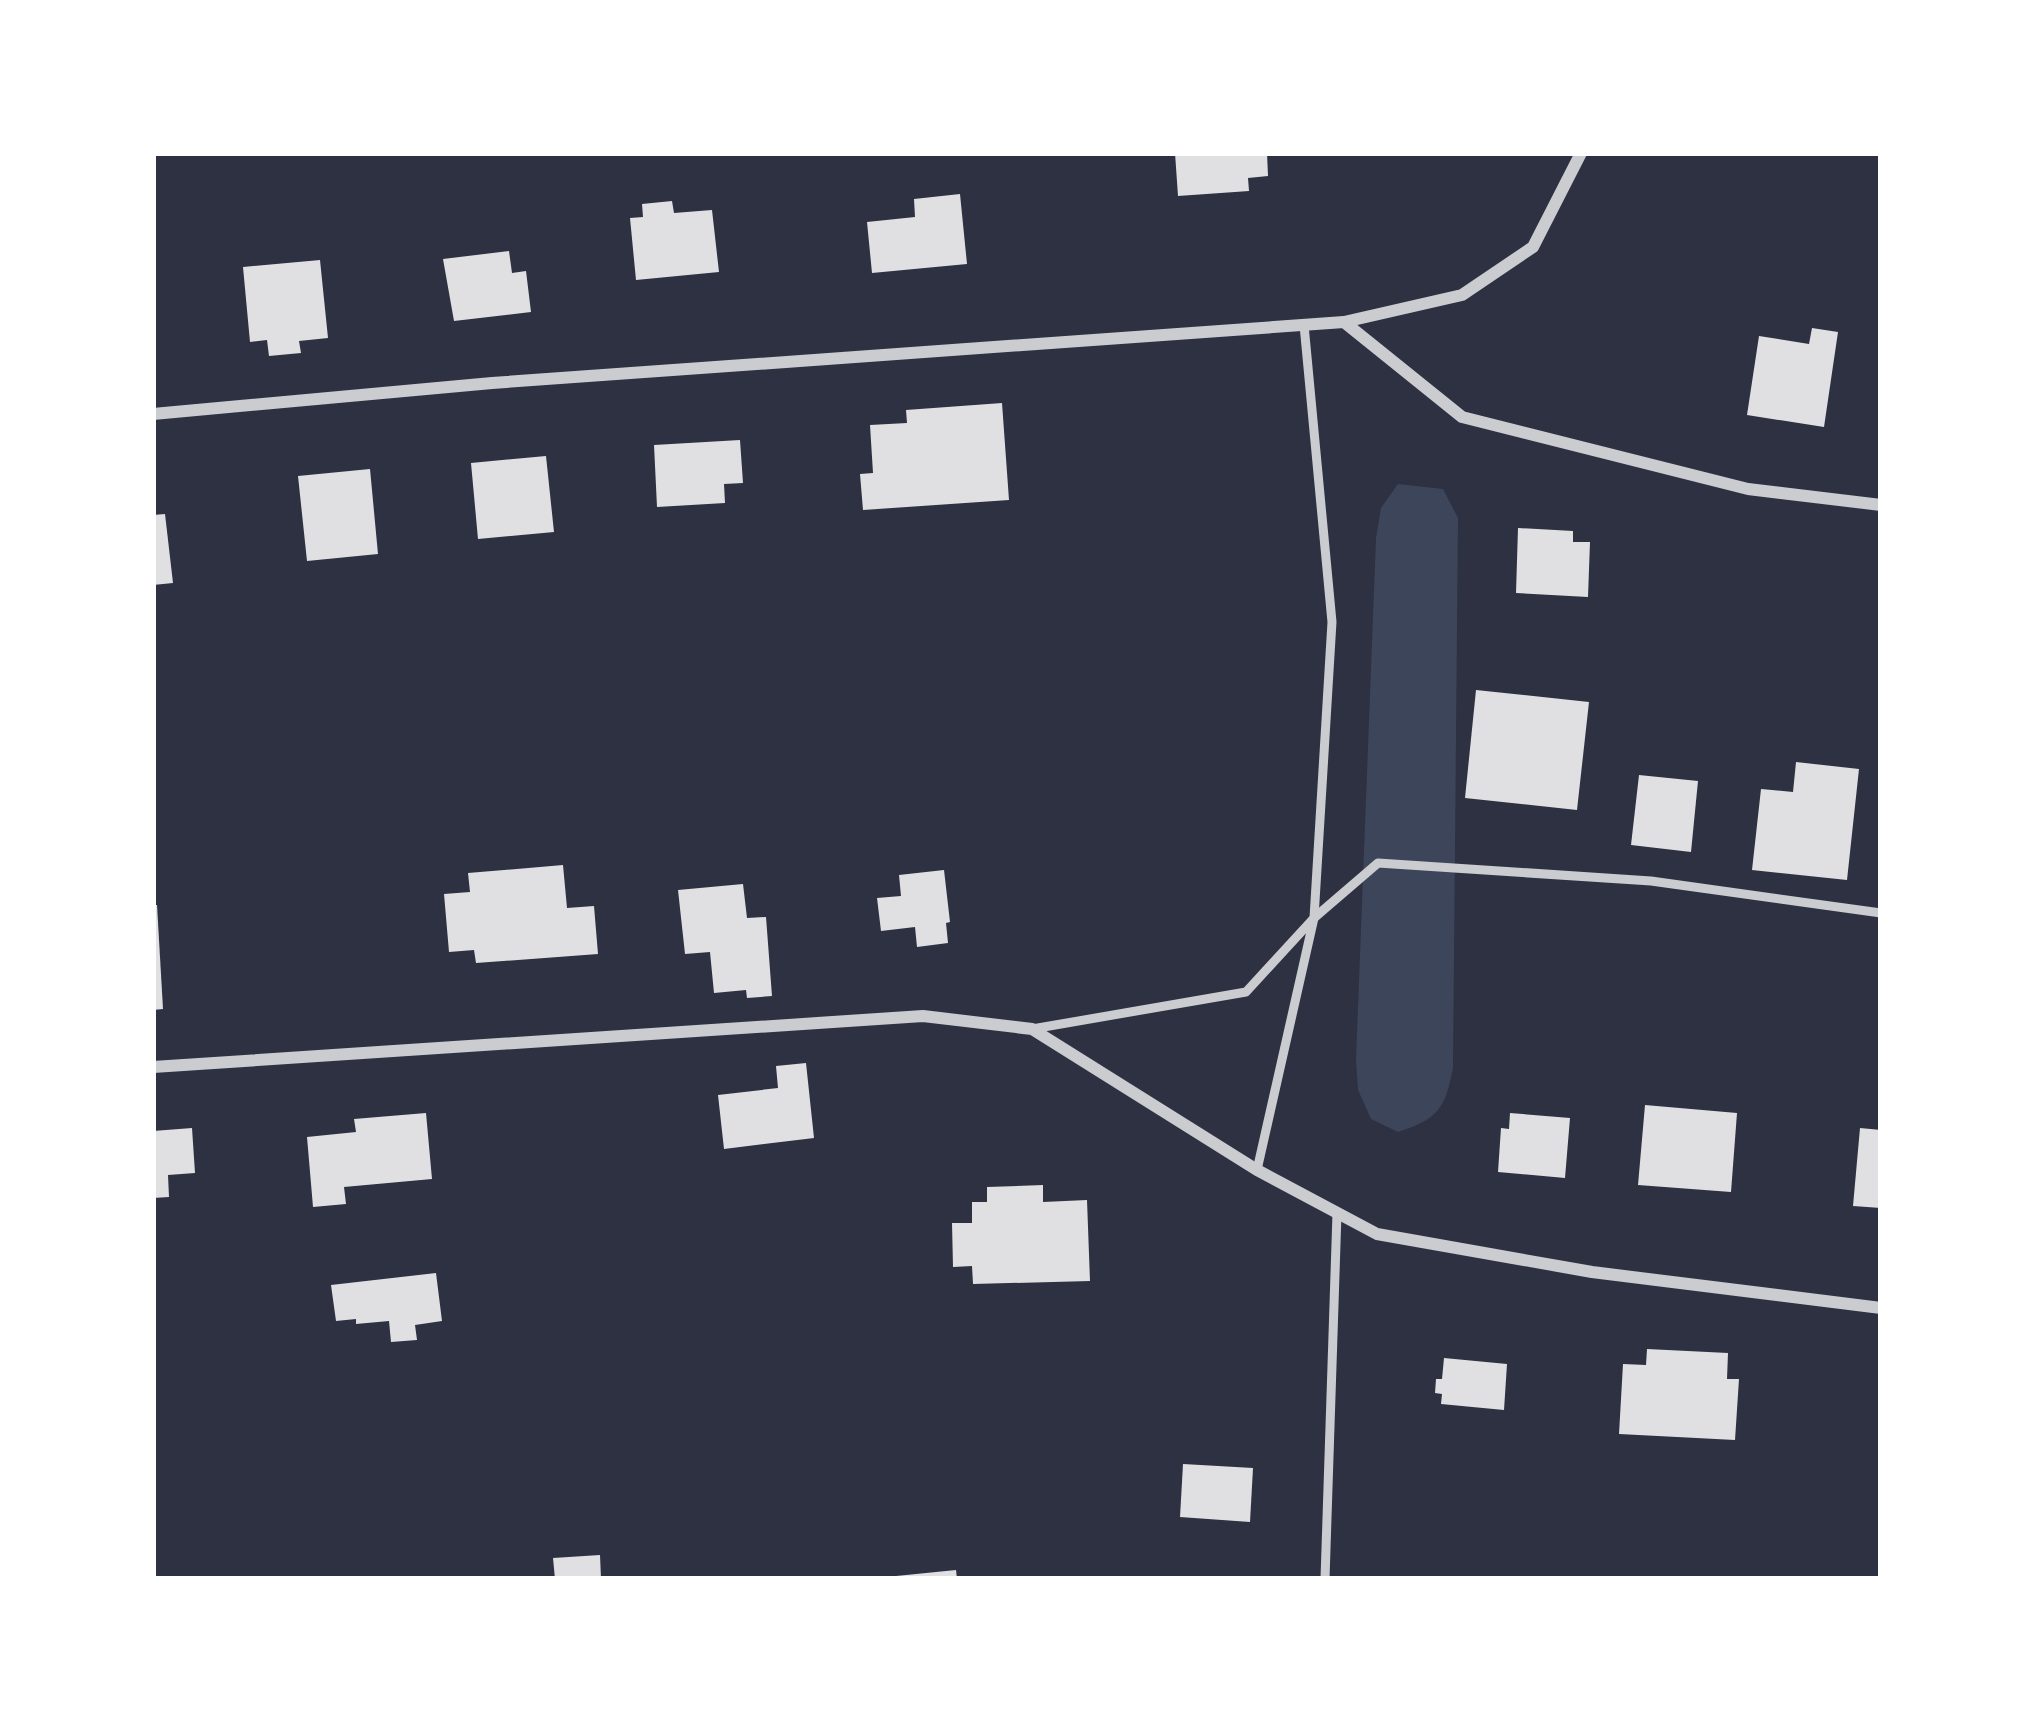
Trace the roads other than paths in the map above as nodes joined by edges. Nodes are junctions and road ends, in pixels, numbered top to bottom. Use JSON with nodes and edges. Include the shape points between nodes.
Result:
{"nodes":[{"id":1,"x":1581,"y":153,"type":"edge"},
{"id":2,"x":1344,"y":322,"type":"junction"},
{"id":3,"x":1304,"y":325,"type":"junction"},
{"id":4,"x":153,"y":414,"type":"edge"},
{"id":5,"x":1881,"y":505,"type":"edge"},
{"id":6,"x":1881,"y":913,"type":"edge"},
{"id":7,"x":1314,"y":918,"type":"junction"},
{"id":8,"x":1032,"y":1029,"type":"junction"},
{"id":9,"x":153,"y":1067,"type":"edge"},
{"id":10,"x":1257,"y":1170,"type":"junction"},
{"id":11,"x":1337,"y":1213,"type":"junction"},
{"id":12,"x":1881,"y":1308,"type":"edge"},
{"id":13,"x":1325,"y":1579,"type":"edge"}],
"edges":[{"from":1,"to":2,"type":"street","via":[[1533,247],[1462,295]]},
{"from":2,"to":3,"type":"street"},
{"from":2,"to":5,"type":"street","via":[[1462,417],[1748,489]]},
{"from":3,"to":4,"type":"street"},
{"from":3,"to":7,"type":"lane","via":[[1332,622]]},
{"from":6,"to":7,"type":"lane","via":[[1652,881],[1378,863]]},
{"from":7,"to":8,"type":"lane","via":[[1246,992]]},
{"from":7,"to":10,"type":"lane"},
{"from":8,"to":9,"type":"street","via":[[922,1016]]},
{"from":8,"to":10,"type":"street"},
{"from":10,"to":11,"type":"street"},
{"from":11,"to":12,"type":"street","via":[[1377,1234],[1592,1272]]},
{"from":11,"to":13,"type":"lane"}]}
